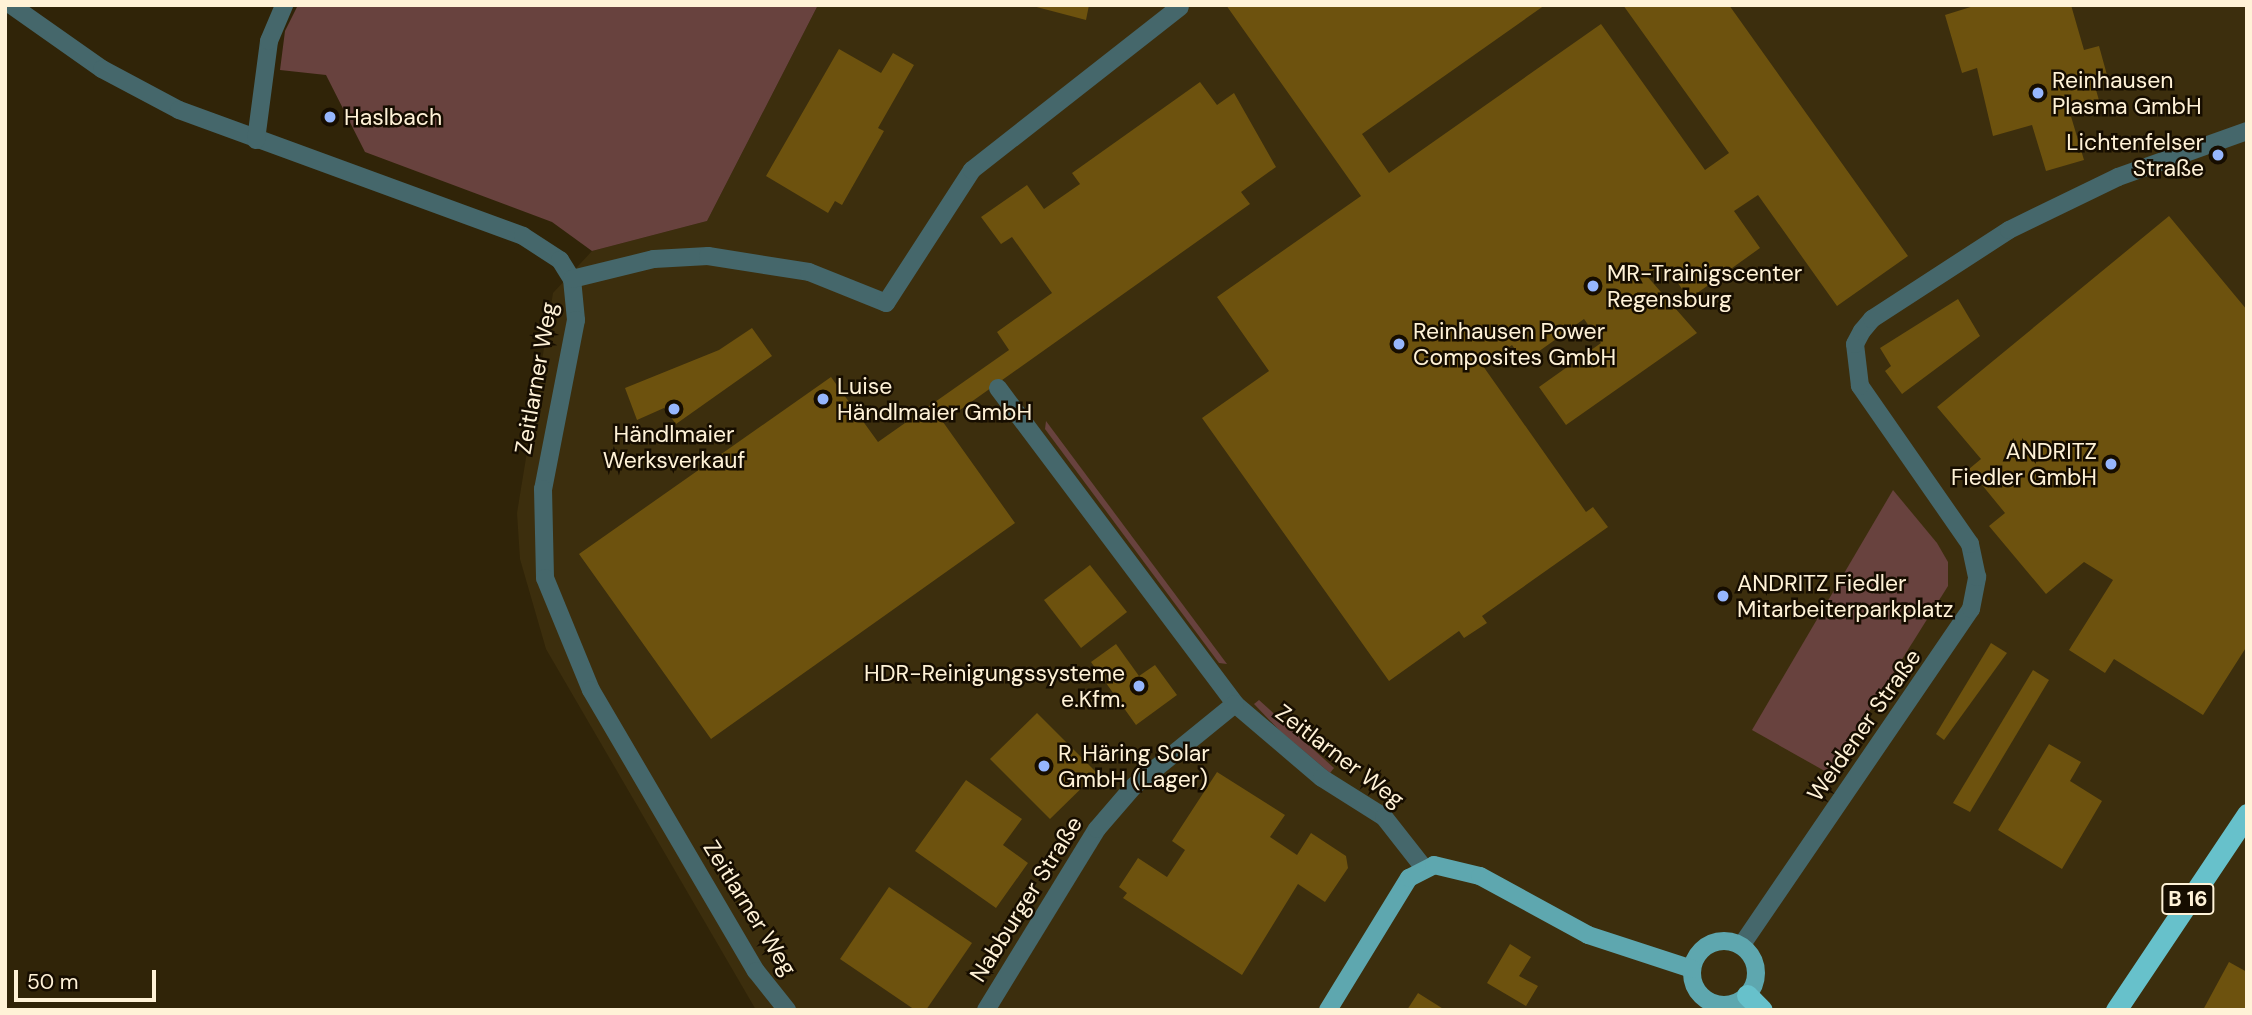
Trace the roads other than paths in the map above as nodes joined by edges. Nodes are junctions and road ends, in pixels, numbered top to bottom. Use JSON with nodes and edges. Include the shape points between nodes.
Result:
{"nodes":[{"id":1,"x":10,"y":5,"type":"edge"},
{"id":2,"x":284,"y":5,"type":"edge"},
{"id":3,"x":1180,"y":7,"type":"edge"},
{"id":4,"x":2247,"y":131,"type":"edge"},
{"id":5,"x":256,"y":140,"type":"junction"},
{"id":6,"x":572,"y":279,"type":"junction"},
{"id":7,"x":998,"y":388,"type":"dead end"},
{"id":8,"x":1235,"y":704,"type":"junction"},
{"id":9,"x":2247,"y":814,"type":"edge"},
{"id":10,"x":1424,"y":868,"type":"junction"},
{"id":11,"x":1741,"y":946,"type":"junction"},
{"id":12,"x":1692,"y":969,"type":"junction"},
{"id":13,"x":2131,"y":986,"type":"junction"},
{"id":14,"x":1755,"y":1003,"type":"edge"},
{"id":15,"x":787,"y":1010,"type":"edge"},
{"id":16,"x":986,"y":1010,"type":"edge"},
{"id":17,"x":1328,"y":1010,"type":"edge"},
{"id":18,"x":2110,"y":1010,"type":"edge"},
{"id":19,"x":2116,"y":1010,"type":"edge"}],
"edges":[{"from":1,"to":5,"type":"street","name":"Zeitlarner Weg","via":[[102,69],[179,110]]},
{"from":2,"to":5,"type":"street","via":[[269,41]]},
{"from":3,"to":6,"type":"street","via":[[972,170],[886,303],[809,272],[708,256],[654,259]]},
{"from":4,"to":11,"type":"street","name":"Weidener Straße","via":[[2118,177],[2009,230],[1872,318],[1855,344],[1860,386],[1956,519],[1977,577],[1971,609]]},
{"from":5,"to":6,"type":"street","name":"Zeitlarner Weg","via":[[523,236],[559,260]]},
{"from":6,"to":15,"type":"street","name":"Zeitlarner Weg","via":[[576,320],[543,489],[545,578],[591,690],[756,971]]},
{"from":7,"to":8,"type":"street","name":"Zeitlarner Weg"},
{"from":8,"to":10,"type":"street","name":"Zeitlarner Weg","via":[[1322,779],[1384,817]]},
{"from":8,"to":16,"type":"street","name":"Nabburger Straße","via":[[1135,786],[1097,829]]},
{"from":9,"to":13,"type":"highway","number":"B 16"},
{"from":10,"to":12,"type":"main road","via":[[1447,866],[1480,876],[1588,935]]},
{"from":10,"to":17,"type":"main road","via":[[1409,878]]},
{"from":11,"to":12,"type":"main road","via":[[1723,940],[1706,946]]},
{"from":11,"to":14,"type":"main road","via":[[1756,971]]},
{"from":12,"to":14,"type":"main road","via":[[1695,988],[1708,1002],[1727,1006]]},
{"from":13,"to":18,"type":"highway","number":"B 16"},
{"from":13,"to":19,"type":"highway","number":"B 16"}]}
